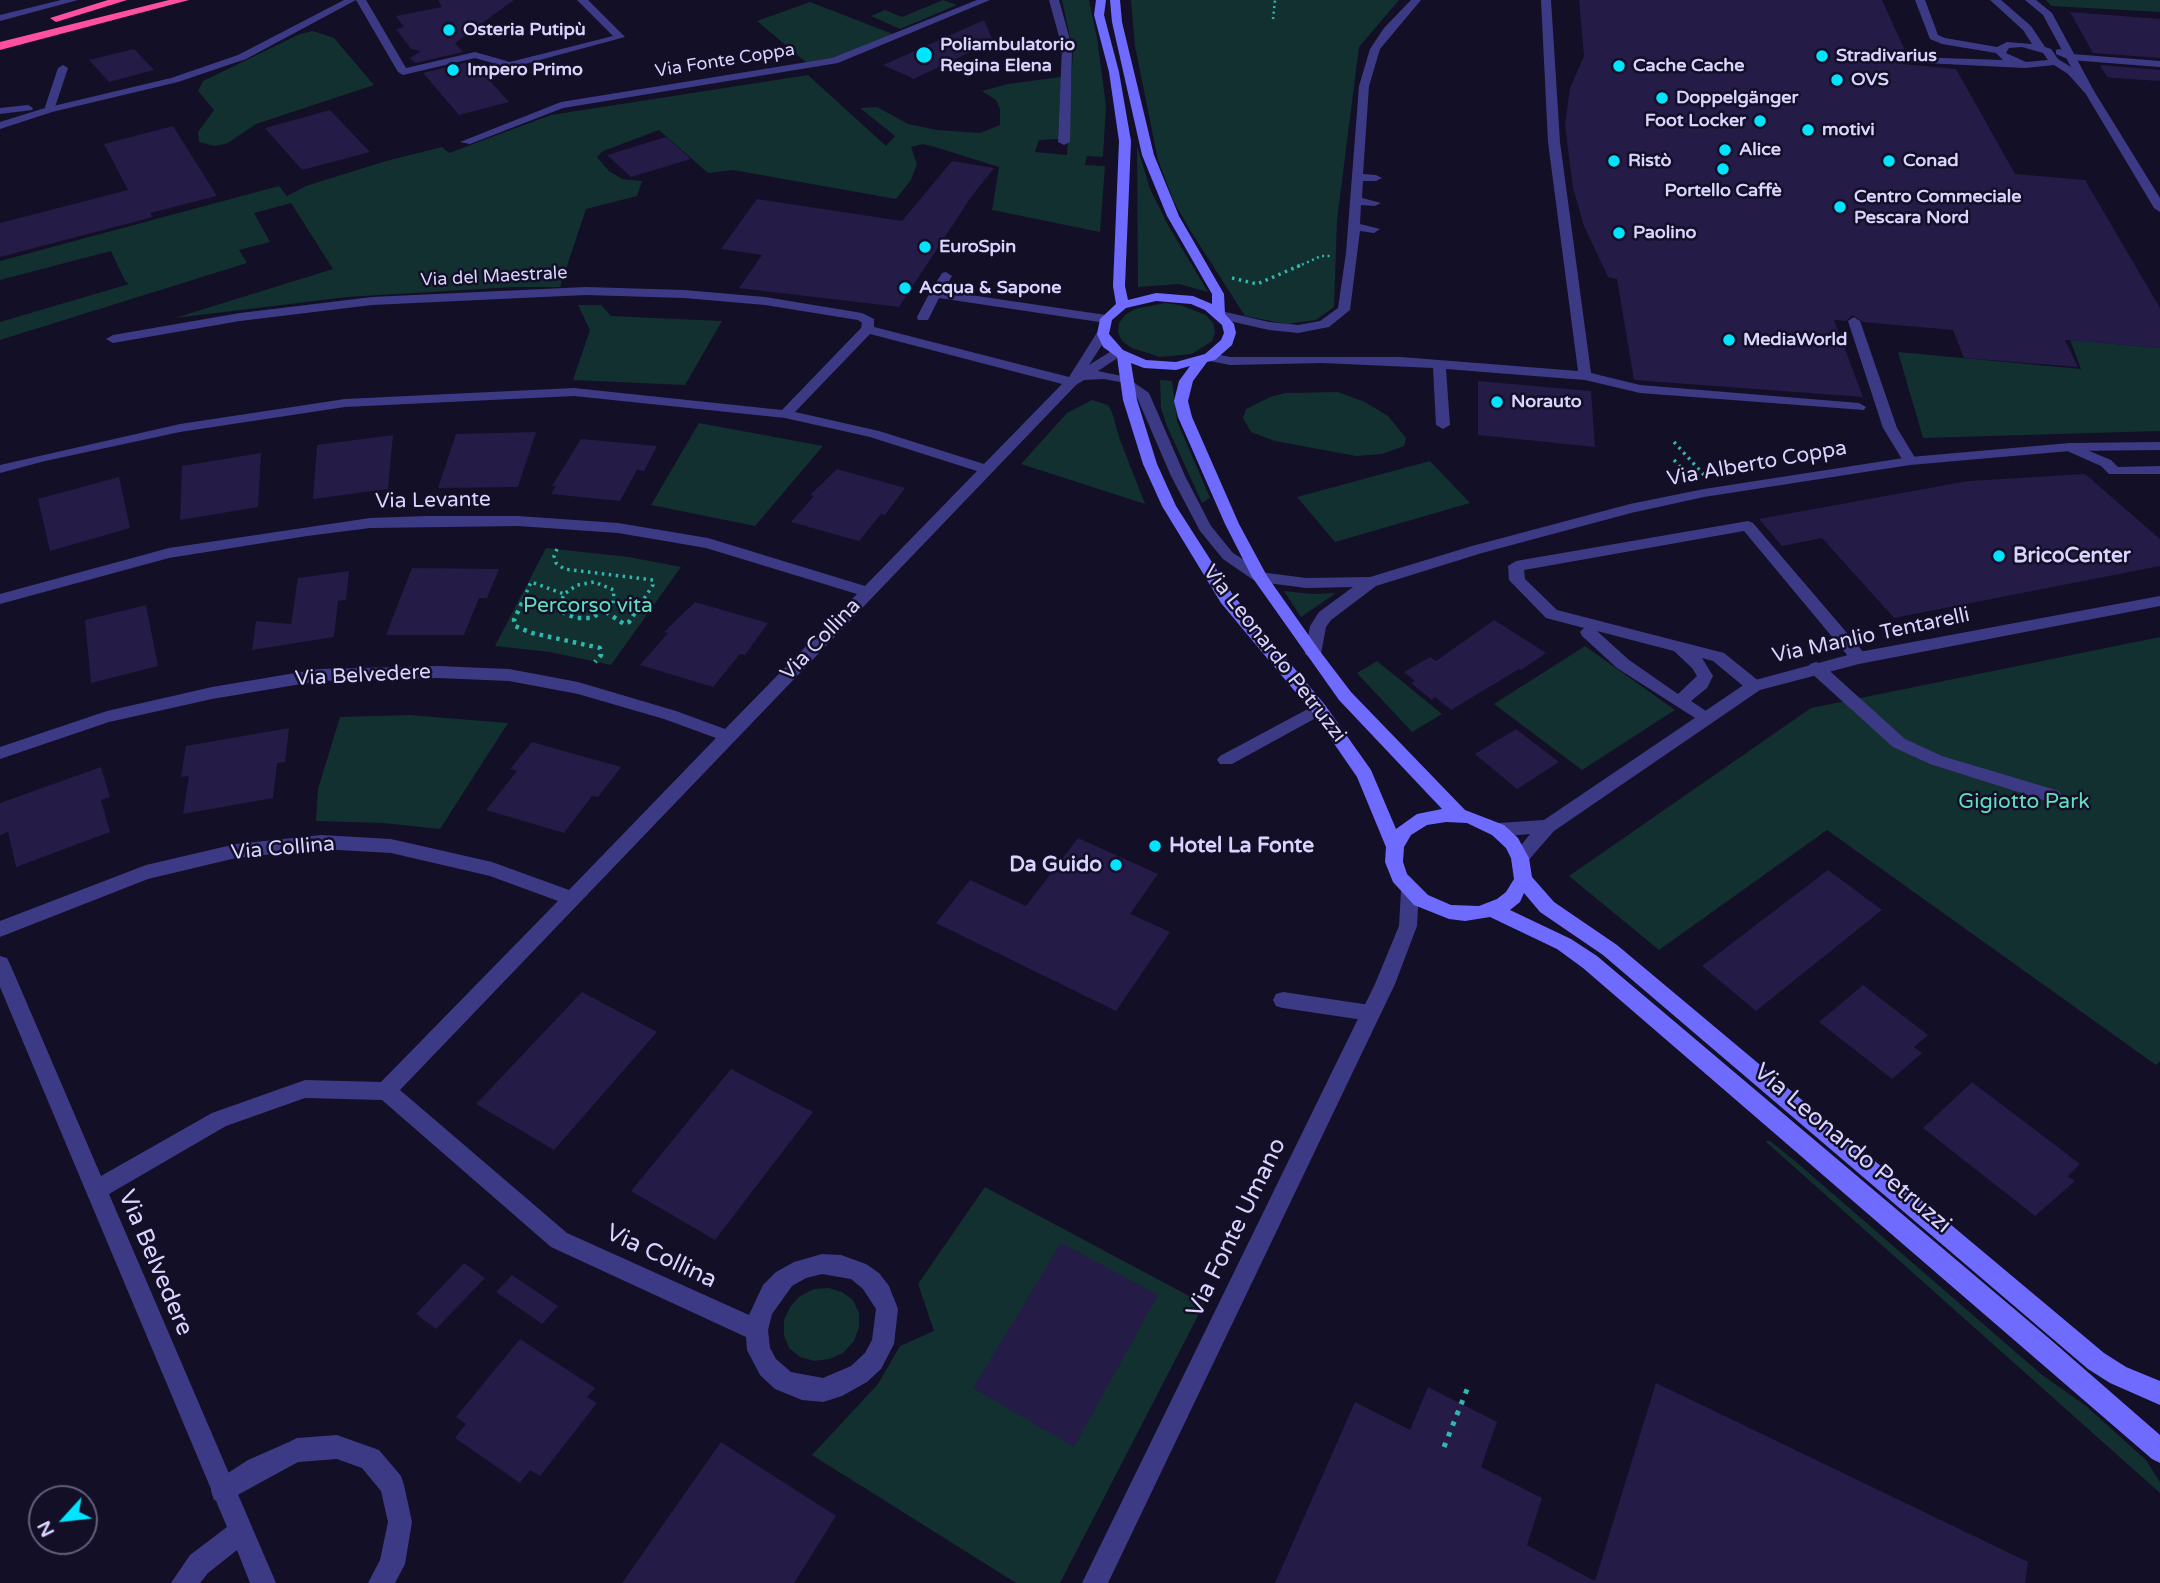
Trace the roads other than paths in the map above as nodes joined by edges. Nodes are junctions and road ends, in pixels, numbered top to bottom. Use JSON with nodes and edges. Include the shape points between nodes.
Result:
{"nodes":[{"id":1,"x":72,"y":0,"type":"edge"},
{"id":2,"x":121,"y":0,"type":"edge"},
{"id":3,"x":144,"y":0,"type":"edge"},
{"id":4,"x":183,"y":0,"type":"edge"},
{"id":5,"x":351,"y":0,"type":"edge"},
{"id":6,"x":361,"y":0,"type":"edge"},
{"id":7,"x":582,"y":0,"type":"edge"},
{"id":8,"x":985,"y":0,"type":"edge"},
{"id":9,"x":1054,"y":0,"type":"edge"},
{"id":10,"x":1101,"y":0,"type":"edge"},
{"id":11,"x":1115,"y":0,"type":"edge"},
{"id":12,"x":1416,"y":0,"type":"edge"},
{"id":13,"x":1546,"y":0,"type":"edge"},
{"id":14,"x":1920,"y":0,"type":"edge"},
{"id":15,"x":1995,"y":0,"type":"edge"},
{"id":16,"x":2030,"y":0,"type":"edge"},
{"id":17,"x":0,"y":18,"type":"edge"},
{"id":18,"x":5,"y":35,"type":"edge"},
{"id":19,"x":0,"y":46,"type":"edge"},
{"id":20,"x":2040,"y":48,"type":"junction"},
{"id":21,"x":2059,"y":54,"type":"junction"},
{"id":22,"x":2004,"y":55,"type":"junction"},
{"id":23,"x":2160,"y":64,"type":"edge"},
{"id":24,"x":2025,"y":65,"type":"junction"},
{"id":25,"x":63,"y":68,"type":"dead end"},
{"id":26,"x":70,"y":105,"type":"junction"},
{"id":27,"x":50,"y":107,"type":"junction"},
{"id":28,"x":0,"y":111,"type":"edge"},
{"id":29,"x":0,"y":127,"type":"edge"},
{"id":30,"x":466,"y":142,"type":"dead end"},
{"id":31,"x":1064,"y":142,"type":"dead end"},
{"id":32,"x":1356,"y":177,"type":"junction"},
{"id":33,"x":1376,"y":178,"type":"dead end"},
{"id":34,"x":1355,"y":201,"type":"junction"},
{"id":35,"x":1375,"y":203,"type":"dead end"},
{"id":36,"x":2160,"y":208,"type":"edge"},
{"id":37,"x":1354,"y":227,"type":"junction"},
{"id":38,"x":1374,"y":229,"type":"dead end"},
{"id":39,"x":946,"y":276,"type":"dead end"},
{"id":40,"x":935,"y":294,"type":"junction"},
{"id":41,"x":1122,"y":305,"type":"junction"},
{"id":42,"x":1220,"y":314,"type":"junction"},
{"id":43,"x":923,"y":317,"type":"dead end"},
{"id":44,"x":1106,"y":318,"type":"junction"},
{"id":45,"x":1854,"y":321,"type":"dead end"},
{"id":46,"x":867,"y":329,"type":"junction"},
{"id":47,"x":1103,"y":334,"type":"junction"},
{"id":48,"x":113,"y":339,"type":"dead end"},
{"id":49,"x":1120,"y":355,"type":"junction"},
{"id":50,"x":1206,"y":359,"type":"junction"},
{"id":51,"x":1439,"y":364,"type":"junction"},
{"id":52,"x":1585,"y":376,"type":"junction"},
{"id":53,"x":1075,"y":379,"type":"junction"},
{"id":54,"x":1126,"y":381,"type":"junction"},
{"id":55,"x":1858,"y":407,"type":"dead end"},
{"id":56,"x":785,"y":414,"type":"junction"},
{"id":57,"x":1443,"y":425,"type":"dead end"},
{"id":58,"x":2160,"y":446,"type":"edge"},
{"id":59,"x":2070,"y":447,"type":"junction"},
{"id":60,"x":1910,"y":461,"type":"junction"},
{"id":61,"x":0,"y":469,"type":"edge"},
{"id":62,"x":988,"y":470,"type":"junction"},
{"id":63,"x":2160,"y":470,"type":"edge"},
{"id":64,"x":1260,"y":577,"type":"junction"},
{"id":65,"x":1371,"y":582,"type":"junction"},
{"id":66,"x":867,"y":592,"type":"junction"},
{"id":67,"x":0,"y":599,"type":"edge"},
{"id":68,"x":2160,"y":601,"type":"edge"},
{"id":69,"x":1588,"y":632,"type":"dead end"},
{"id":70,"x":1675,"y":645,"type":"junction"},
{"id":71,"x":1312,"y":654,"type":"junction"},
{"id":72,"x":1859,"y":658,"type":"junction"},
{"id":73,"x":1816,"y":668,"type":"junction"},
{"id":74,"x":1754,"y":686,"type":"junction"},
{"id":75,"x":1679,"y":702,"type":"junction"},
{"id":76,"x":1319,"y":709,"type":"junction"},
{"id":77,"x":1706,"y":719,"type":"junction"},
{"id":78,"x":727,"y":736,"type":"junction"},
{"id":79,"x":0,"y":753,"type":"edge"},
{"id":80,"x":1226,"y":760,"type":"dead end"},
{"id":81,"x":2053,"y":796,"type":"dead end"},
{"id":82,"x":1459,"y":815,"type":"junction"},
{"id":83,"x":1548,"y":826,"type":"junction"},
{"id":84,"x":1497,"y":830,"type":"junction"},
{"id":85,"x":1395,"y":847,"type":"junction"},
{"id":86,"x":1522,"y":868,"type":"junction"},
{"id":87,"x":1410,"y":891,"type":"junction"},
{"id":88,"x":571,"y":898,"type":"junction"},
{"id":89,"x":1493,"y":910,"type":"junction"},
{"id":90,"x":0,"y":929,"type":"edge"},
{"id":91,"x":0,"y":964,"type":"edge"},
{"id":92,"x":1283,"y":1000,"type":"dead end"},
{"id":93,"x":1370,"y":1013,"type":"junction"},
{"id":94,"x":386,"y":1091,"type":"junction"},
{"id":95,"x":96,"y":1190,"type":"junction"},
{"id":96,"x":757,"y":1330,"type":"junction"},
{"id":97,"x":2160,"y":1393,"type":"edge"},
{"id":98,"x":2160,"y":1451,"type":"edge"},
{"id":99,"x":223,"y":1491,"type":"junction"},
{"id":100,"x":241,"y":1531,"type":"junction"},
{"id":101,"x":184,"y":1583,"type":"edge"},
{"id":102,"x":263,"y":1583,"type":"edge"},
{"id":103,"x":381,"y":1583,"type":"edge"},
{"id":104,"x":1095,"y":1583,"type":"edge"}],
"edges":[{"from":1,"to":17,"type":"street"},
{"from":2,"to":18,"type":"highway"},
{"from":3,"to":18,"type":"highway"},
{"from":4,"to":19,"type":"highway"},
{"from":5,"to":26,"type":"street","via":[[242,57],[164,83]]},
{"from":6,"to":7,"type":"street","via":[[403,72],[475,55],[510,65],[620,37]]},
{"from":8,"to":30,"type":"street","name":"Via Fonte Coppa","via":[[834,61],[561,105]]},
{"from":9,"to":31,"type":"street","via":[[1067,47]]},
{"from":10,"to":41,"type":"main road","via":[[1100,15],[1125,141],[1118,286]]},
{"from":11,"to":42,"type":"main road","via":[[1148,155],[1173,216],[1220,299]]},
{"from":12,"to":32,"type":"street","via":[[1375,50],[1364,86]]},
{"from":13,"to":52,"type":"street","via":[[1554,142]]},
{"from":14,"to":22,"type":"street","via":[[1934,37]]},
{"from":15,"to":20,"type":"street"},
{"from":16,"to":21,"type":"street","via":[[2046,13]]},
{"from":20,"to":21,"type":"street"},
{"from":20,"to":22,"type":"street","via":[[2014,44]]},
{"from":21,"to":23,"type":"street"},
{"from":21,"to":24,"type":"street","via":[[2040,66]]},
{"from":21,"to":36,"type":"street","via":[[2089,91]]},
{"from":22,"to":24,"type":"street"},
{"from":22,"to":24,"type":"street","via":[[1907,56]]},
{"from":25,"to":27,"type":"street"},
{"from":26,"to":27,"type":"street"},
{"from":26,"to":29,"type":"street"},
{"from":27,"to":28,"type":"street"},
{"from":32,"to":33,"type":"street"},
{"from":32,"to":34,"type":"street"},
{"from":34,"to":35,"type":"street"},
{"from":34,"to":37,"type":"street"},
{"from":37,"to":38,"type":"street"},
{"from":37,"to":42,"type":"street","via":[[1344,310],[1338,316],[1298,329]]},
{"from":39,"to":40,"type":"street"},
{"from":40,"to":43,"type":"street"},
{"from":40,"to":44,"type":"street"},
{"from":41,"to":42,"type":"main road","via":[[1175,297],[1193,300]]},
{"from":41,"to":44,"type":"main road"},
{"from":42,"to":50,"type":"main road","name":"Via Leonardo Petruzzi","via":[[1230,333],[1227,342]]},
{"from":44,"to":47,"type":"main road"},
{"from":45,"to":60,"type":"street","via":[[1890,428]]},
{"from":46,"to":48,"type":"street","name":"Via del Maestrale","via":[[869,322],[862,317],[765,301],[586,291],[372,301]]},
{"from":46,"to":53,"type":"street"},
{"from":46,"to":56,"type":"street"},
{"from":47,"to":49,"type":"main road"},
{"from":47,"to":53,"type":"street","name":"Via Collina"},
{"from":49,"to":50,"type":"main road","via":[[1159,366]]},
{"from":49,"to":53,"type":"street","name":"Via Collina"},
{"from":49,"to":54,"type":"main road","name":"Via Leonardo Petruzzi"},
{"from":50,"to":51,"type":"street"},
{"from":50,"to":64,"type":"main road","name":"Via Leonardo Petruzzi","via":[[1186,381],[1181,401],[1231,524]]},
{"from":51,"to":52,"type":"street"},
{"from":51,"to":57,"type":"street"},
{"from":52,"to":55,"type":"street","via":[[1640,389]]},
{"from":53,"to":54,"type":"street","via":[[1104,375]]},
{"from":53,"to":62,"type":"street","name":"Via Collina"},
{"from":54,"to":64,"type":"street","name":"Via Leonardo Petruzzi","via":[[1142,393],[1178,476],[1211,536],[1228,556]]},
{"from":54,"to":76,"type":"main road","name":"Via Leonardo Petruzzi","via":[[1150,464],[1183,532],[1235,609]]},
{"from":56,"to":61,"type":"street","via":[[574,392],[345,403],[180,428]]},
{"from":56,"to":62,"type":"street","via":[[874,434]]},
{"from":58,"to":59,"type":"street","name":"Via Alberto Coppa"},
{"from":59,"to":60,"type":"street","name":"Via Alberto Coppa"},
{"from":59,"to":63,"type":"street","via":[[2114,471]]},
{"from":60,"to":65,"type":"street","name":"Via Alberto Coppa","via":[[1630,509]]},
{"from":62,"to":66,"type":"street","name":"Via Collina"},
{"from":64,"to":65,"type":"street","name":"Via Alberto Coppa","via":[[1306,583]]},
{"from":64,"to":71,"type":"main road","name":"Via Leonardo Petruzzi"},
{"from":65,"to":71,"type":"street","name":"Via Alberto Coppa","via":[[1325,616]]},
{"from":66,"to":67,"type":"street","name":"Via Levante","via":[[708,543],[618,527],[427,521],[357,524],[169,553]]},
{"from":66,"to":78,"type":"street","name":"Via Collina"},
{"from":68,"to":72,"type":"street","name":"Via Manlio Tentarelli"},
{"from":69,"to":75,"type":"street","via":[[1623,664]]},
{"from":70,"to":72,"type":"street","via":[[1552,614],[1517,580],[1516,566],[1748,526]]},
{"from":70,"to":74,"type":"street","via":[[1718,657]]},
{"from":70,"to":75,"type":"street","via":[[1705,676]]},
{"from":71,"to":82,"type":"main road","name":"Via Leonardo Petruzzi","via":[[1377,732]]},
{"from":72,"to":73,"type":"street","name":"Via Manlio Tentarelli"},
{"from":73,"to":74,"type":"street","name":"Via Manlio Tentarelli"},
{"from":73,"to":81,"type":"street","via":[[1899,743],[1936,760]]},
{"from":74,"to":77,"type":"street","name":"Via Manlio Tentarelli"},
{"from":75,"to":77,"type":"street"},
{"from":76,"to":80,"type":"street"},
{"from":76,"to":85,"type":"main road","name":"Via Leonardo Petruzzi","via":[[1365,775]]},
{"from":77,"to":83,"type":"street","name":"Via Manlio Tentarelli"},
{"from":78,"to":79,"type":"street","name":"Via Belvedere","via":[[578,688],[509,675],[438,672],[319,675],[212,693],[107,717]]},
{"from":78,"to":88,"type":"street","name":"Via Collina"},
{"from":82,"to":84,"type":"main road"},
{"from":82,"to":85,"type":"main road","via":[[1423,819],[1405,830]]},
{"from":83,"to":84,"type":"street","name":"Via Manlio Tentarelli"},
{"from":83,"to":86,"type":"street","name":"Via Manlio Tentarelli"},
{"from":84,"to":86,"type":"main road","via":[[1512,843]]},
{"from":85,"to":87,"type":"main road","via":[[1399,877]]},
{"from":86,"to":89,"type":"main road","via":[[1513,897]]},
{"from":86,"to":97,"type":"main road","name":"Via Leonardo Petruzzi","via":[[1547,907],[1610,950],[2096,1361]]},
{"from":87,"to":89,"type":"main road","via":[[1449,912]]},
{"from":87,"to":93,"type":"street","name":"Via Fonte Umano","via":[[1404,941]]},
{"from":88,"to":90,"type":"street","name":"Via Collina","via":[[492,869],[404,849],[321,842],[236,851],[146,873]]},
{"from":88,"to":94,"type":"street","name":"Via Collina"},
{"from":89,"to":98,"type":"main road","name":"Via Leonardo Petruzzi","via":[[1564,944],[1590,962]]},
{"from":91,"to":95,"type":"street","name":"Via Belvedere"},
{"from":92,"to":93,"type":"street"},
{"from":93,"to":104,"type":"street","name":"Via Fonte Umano"},
{"from":94,"to":95,"type":"street","via":[[305,1089],[219,1119]]},
{"from":94,"to":96,"type":"street","name":"Via Collina","via":[[559,1240]]},
{"from":95,"to":99,"type":"street","name":"Via Belvedere"},
{"from":96,"to":96,"type":"street","via":[[759,1350],[783,1381],[823,1390],[842,1384],[873,1361],[883,1344],[887,1309],[881,1294],[858,1271],[822,1264],[793,1274],[771,1293]]},
{"from":99,"to":100,"type":"street","name":"Via Belvedere"},
{"from":99,"to":103,"type":"street","via":[[298,1450],[337,1447],[370,1459],[392,1485],[400,1522],[392,1564]]},
{"from":100,"to":101,"type":"street","via":[[199,1564]]},
{"from":100,"to":102,"type":"street","name":"Via Belvedere"}]}
